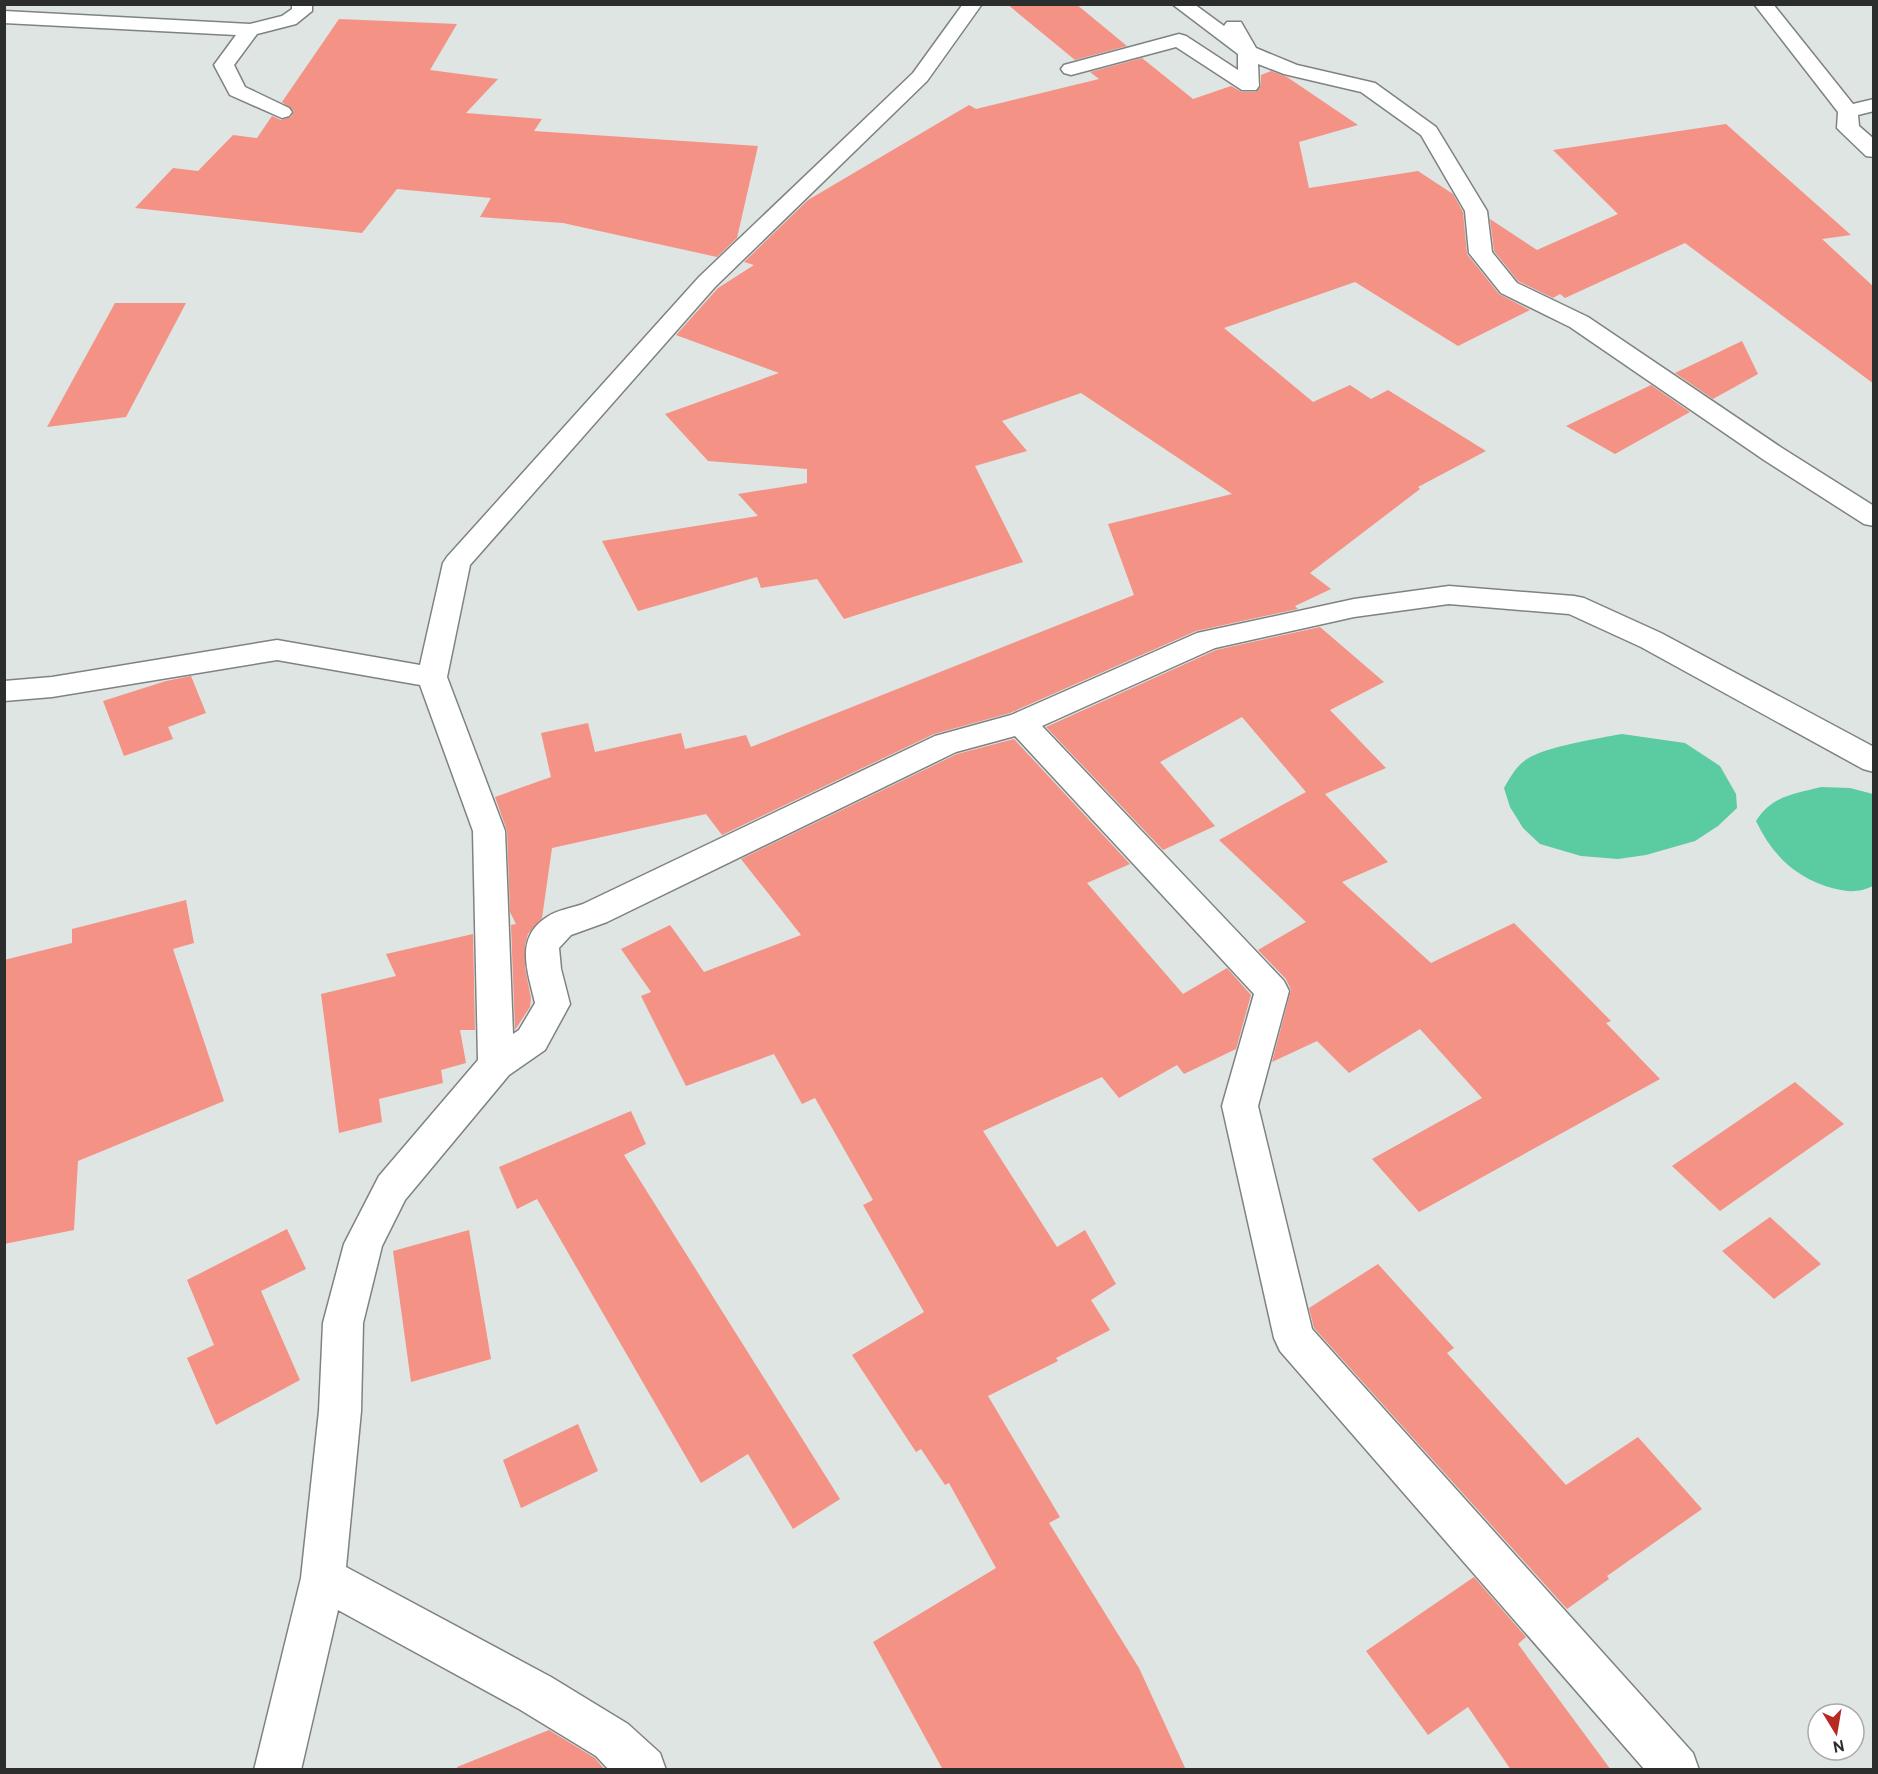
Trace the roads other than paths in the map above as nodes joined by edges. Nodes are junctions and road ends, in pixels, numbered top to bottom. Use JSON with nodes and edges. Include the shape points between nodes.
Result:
{"nodes":[{"id":1,"x":303,"y":4,"type":"edge"},
{"id":2,"x":973,"y":4,"type":"edge"},
{"id":3,"x":1181,"y":4,"type":"edge"},
{"id":4,"x":1763,"y":4,"type":"edge"},
{"id":5,"x":4,"y":16,"type":"edge"},
{"id":6,"x":1234,"y":26,"type":"dead end"},
{"id":7,"x":250,"y":30,"type":"junction"},
{"id":8,"x":1248,"y":52,"type":"junction"},
{"id":9,"x":1071,"y":69,"type":"dead end"},
{"id":10,"x":1874,"y":105,"type":"edge"},
{"id":11,"x":1848,"y":111,"type":"junction"},
{"id":12,"x":282,"y":112,"type":"dead end"},
{"id":13,"x":1874,"y":151,"type":"edge"},
{"id":14,"x":1874,"y":518,"type":"edge"},
{"id":15,"x":432,"y":677,"type":"junction"},
{"id":16,"x":4,"y":691,"type":"edge"},
{"id":17,"x":1021,"y":723,"type":"junction"},
{"id":18,"x":1874,"y":760,"type":"edge"},
{"id":19,"x":496,"y":1064,"type":"junction"},
{"id":20,"x":323,"y":1578,"type":"junction"},
{"id":21,"x":278,"y":1770,"type":"edge"},
{"id":22,"x":643,"y":1770,"type":"edge"},
{"id":23,"x":1676,"y":1770,"type":"edge"}],
"edges":[{"from":1,"to":7,"type":"street","via":[[302,10],[289,20]]},
{"from":2,"to":15,"type":"street","via":[[920,77],[707,282],[457,563]]},
{"from":3,"to":8,"type":"street"},
{"from":4,"to":11,"type":"street"},
{"from":5,"to":7,"type":"street"},
{"from":6,"to":8,"type":"street"},
{"from":7,"to":12,"type":"street","via":[[224,65],[237,91]]},
{"from":8,"to":9,"type":"street","via":[[1249,86],[1179,40]]},
{"from":8,"to":14,"type":"street","via":[[1291,70],[1368,87],[1429,131],[1476,211],[1480,252],[1509,288],[1579,322]]},
{"from":10,"to":11,"type":"street"},
{"from":11,"to":13,"type":"street","via":[[1848,128]]},
{"from":15,"to":16,"type":"street","via":[[277,650],[52,687]]},
{"from":15,"to":19,"type":"street","via":[[489,831]]},
{"from":17,"to":18,"type":"street","via":[[1207,640],[1354,608],[1449,595],[1574,605],[1652,640]]},
{"from":17,"to":19,"type":"street","via":[[946,744],[595,913],[559,926],[542,945],[553,1004],[532,1040]]},
{"from":17,"to":23,"type":"street","via":[[1272,991],[1240,1106],[1294,1338]]},
{"from":19,"to":20,"type":"street","via":[[392,1188],[363,1244],[343,1323],[340,1411]]},
{"from":20,"to":21,"type":"street"},
{"from":20,"to":22,"type":"street","via":[[535,1693],[612,1740]]}]}
